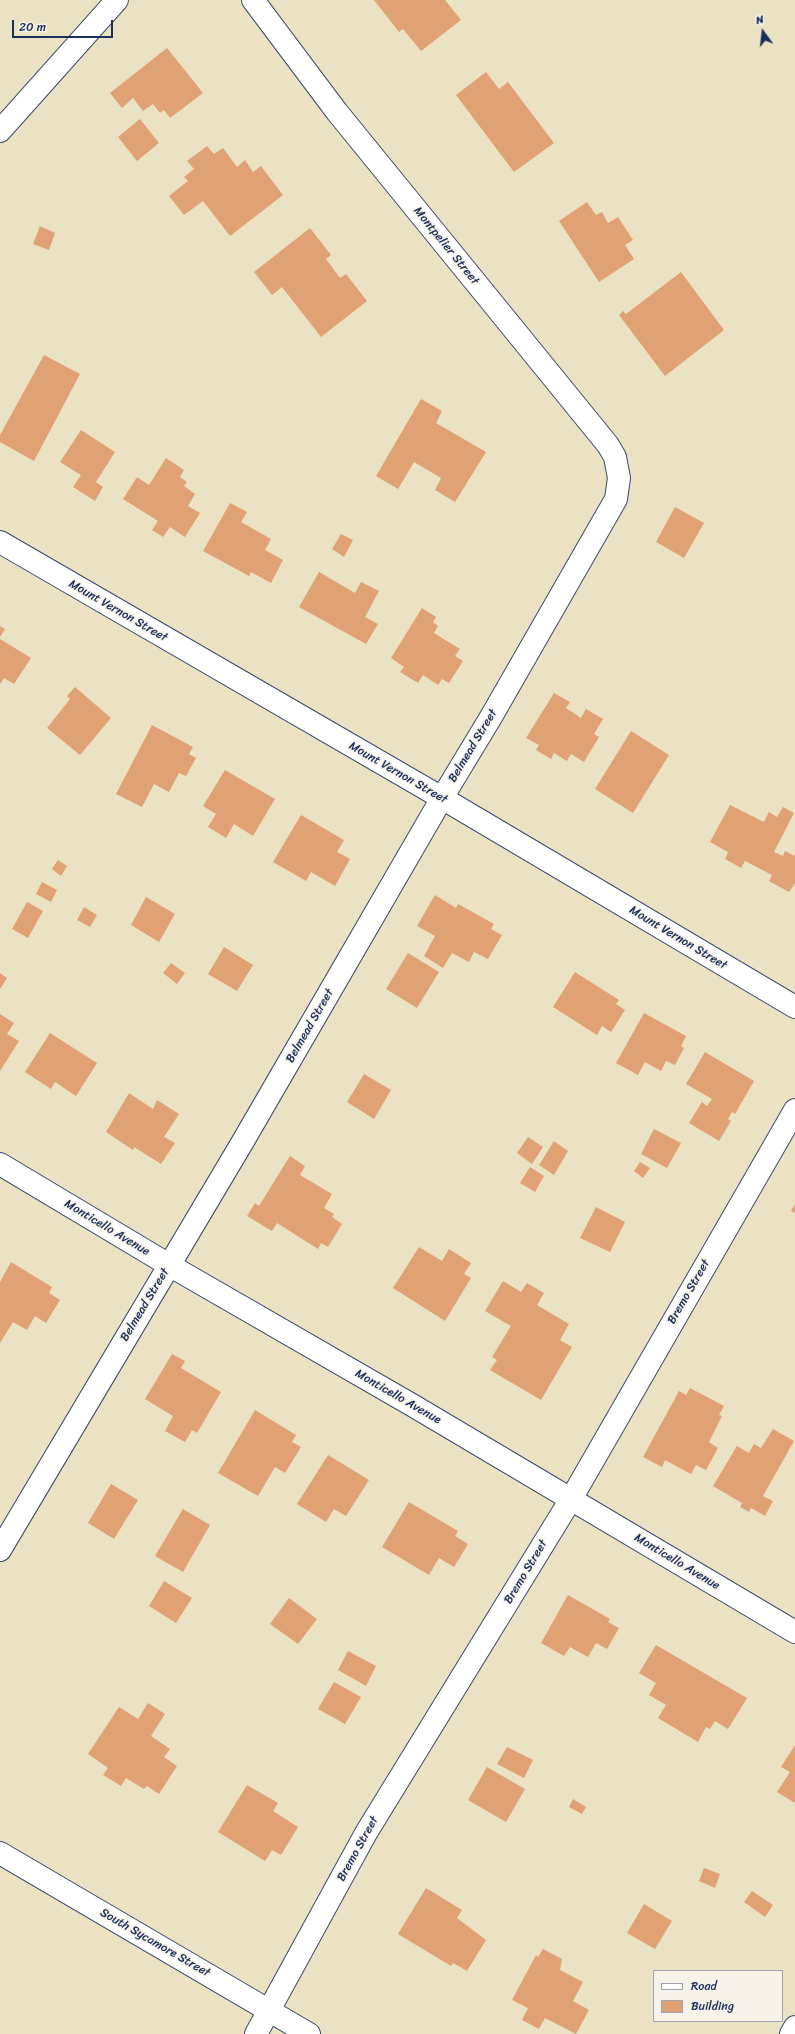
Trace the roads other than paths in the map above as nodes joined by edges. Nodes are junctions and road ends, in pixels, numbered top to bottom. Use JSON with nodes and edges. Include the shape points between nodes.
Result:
{"nodes":[{"id":1,"x":117,"y":0,"type":"edge"},
{"id":2,"x":253,"y":0,"type":"edge"},
{"id":3,"x":0,"y":131,"type":"edge"},
{"id":4,"x":616,"y":499,"type":"joint"},
{"id":5,"x":0,"y":542,"type":"edge"},
{"id":6,"x":442,"y":798,"type":"junction"},
{"id":7,"x":795,"y":1007,"type":"edge"},
{"id":8,"x":795,"y":1110,"type":"edge"},
{"id":9,"x":0,"y":1164,"type":"edge"},
{"id":10,"x":169,"y":1265,"type":"junction"},
{"id":11,"x":571,"y":1499,"type":"junction"},
{"id":12,"x":0,"y":1550,"type":"edge"},
{"id":13,"x":795,"y":1632,"type":"edge"},
{"id":14,"x":0,"y":1853,"type":"edge"},
{"id":15,"x":269,"y":2010,"type":"junction"},
{"id":16,"x":795,"y":2027,"type":"edge"},
{"id":17,"x":256,"y":2034,"type":"edge"},
{"id":18,"x":309,"y":2034,"type":"edge"},
{"id":19,"x":791,"y":2034,"type":"edge"}],
"edges":[{"from":1,"to":3,"type":"street"},
{"from":2,"to":4,"type":"street","name":"Montpelier Street","via":[[338,112],[608,445],[615,457],[619,478]]},
{"from":4,"to":6,"type":"street","name":"Belmead Street"},
{"from":5,"to":6,"type":"street","name":"Mount Vernon Street"},
{"from":6,"to":7,"type":"street","name":"Mount Vernon Street"},
{"from":6,"to":10,"type":"street","name":"Belmead Street"},
{"from":8,"to":11,"type":"street","name":"Bremo Street"},
{"from":9,"to":10,"type":"street","name":"Monticello Avenue"},
{"from":10,"to":11,"type":"street","name":"Monticello Avenue"},
{"from":10,"to":12,"type":"street","name":"Belmead Street"},
{"from":11,"to":13,"type":"street","name":"Monticello Avenue"},
{"from":11,"to":15,"type":"street","name":"Bremo Street","via":[[366,1833]]},
{"from":14,"to":15,"type":"street","name":"South Sycamore Street"},
{"from":15,"to":17,"type":"street","name":"Bremo Street"},
{"from":15,"to":18,"type":"street","name":"South Sycamore Street"},
{"from":16,"to":19,"type":"street"}]}
